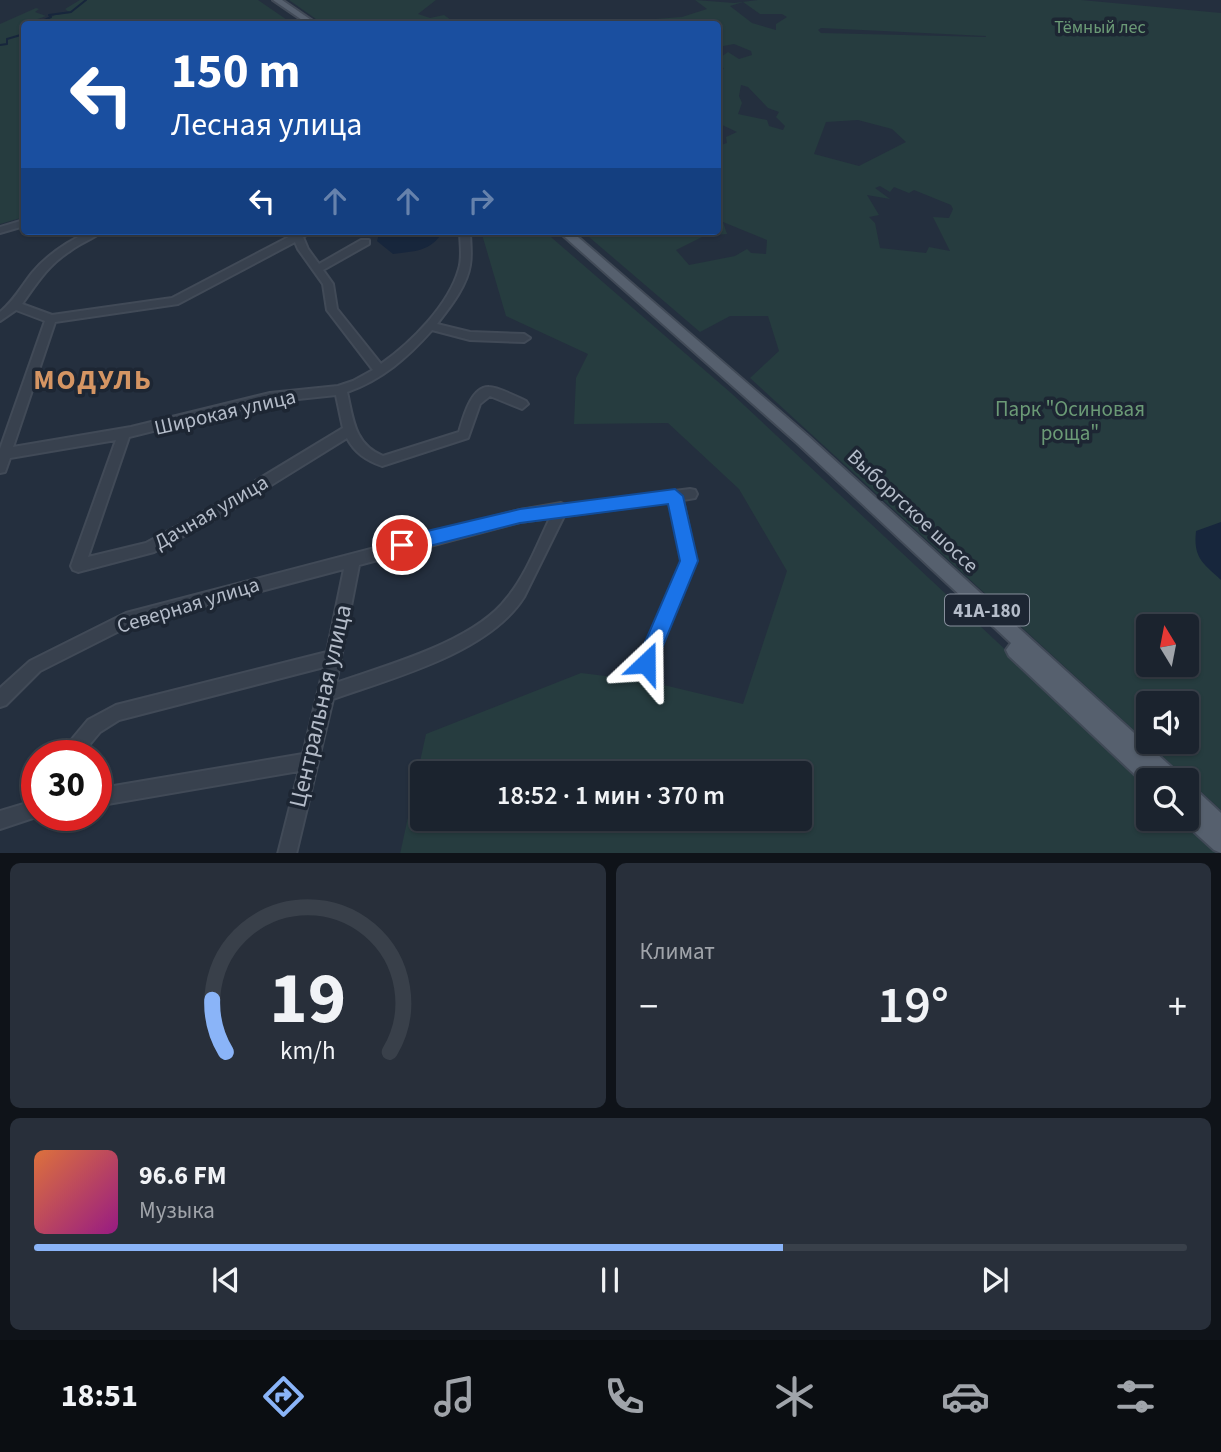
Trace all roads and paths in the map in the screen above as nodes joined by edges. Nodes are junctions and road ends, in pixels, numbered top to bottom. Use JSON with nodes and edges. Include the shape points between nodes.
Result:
{"nodes":[{"id":1,"x":271,"y":0,"type":"edge"},
{"id":2,"x":277,"y":0,"type":"edge"},
{"id":3,"x":302,"y":21,"type":"edge"},
{"id":4,"x":308,"y":21,"type":"edge"},
{"id":5,"x":21,"y":224,"type":"edge"},
{"id":6,"x":0,"y":230,"type":"edge"},
{"id":7,"x":78,"y":235,"type":"edge"},
{"id":8,"x":302,"y":235,"type":"edge"},
{"id":9,"x":304,"y":235,"type":"edge"},
{"id":10,"x":465,"y":235,"type":"edge"},
{"id":11,"x":563,"y":235,"type":"edge"},
{"id":12,"x":568,"y":235,"type":"edge"},
{"id":13,"x":365,"y":242,"type":"dead end"},
{"id":14,"x":319,"y":268,"type":"junction"},
{"id":15,"x":17,"y":306,"type":"junction"},
{"id":16,"x":0,"y":317,"type":"edge"},
{"id":17,"x":51,"y":319,"type":"junction"},
{"id":18,"x":430,"y":326,"type":"junction"},
{"id":19,"x":524,"y":338,"type":"dead end"},
{"id":20,"x":713,"y":364,"type":"junction"},
{"id":21,"x":380,"y":370,"type":"junction"},
{"id":22,"x":341,"y":390,"type":"junction"},
{"id":23,"x":522,"y":404,"type":"dead end"},
{"id":24,"x":348,"y":431,"type":"junction"},
{"id":25,"x":124,"y":435,"type":"junction"},
{"id":26,"x":3,"y":453,"type":"edge"},
{"id":27,"x":0,"y":468,"type":"edge"},
{"id":28,"x":690,"y":494,"type":"dead end"},
{"id":29,"x":675,"y":496,"type":"junction"},
{"id":30,"x":561,"y":509,"type":"junction"},
{"id":31,"x":353,"y":559,"type":"junction"},
{"id":32,"x":333,"y":660,"type":"junction"},
{"id":33,"x":646,"y":663,"type":"dead end"},
{"id":34,"x":326,"y":694,"type":"junction"},
{"id":35,"x":0,"y":699,"type":"edge"},
{"id":36,"x":82,"y":740,"type":"edge"},
{"id":37,"x":308,"y":761,"type":"junction"},
{"id":38,"x":1141,"y":768,"type":"edge"},
{"id":39,"x":1158,"y":768,"type":"edge"},
{"id":40,"x":112,"y":795,"type":"edge"},
{"id":41,"x":1199,"y":806,"type":"edge"},
{"id":42,"x":21,"y":812,"type":"edge"},
{"id":43,"x":0,"y":820,"type":"edge"},
{"id":44,"x":1199,"y":823,"type":"edge"},
{"id":45,"x":1221,"y":826,"type":"edge"},
{"id":46,"x":1221,"y":843,"type":"edge"},
{"id":47,"x":287,"y":853,"type":"edge"}],
"edges":[{"from":1,"to":3,"type":"main road"},
{"from":2,"to":4,"type":"main road"},
{"from":5,"to":6,"type":"street"},
{"from":7,"to":15,"type":"street","via":[[36,275]]},
{"from":8,"to":17,"type":"street","via":[[174,301]]},
{"from":9,"to":14,"type":"street","via":[[303,249]]},
{"from":10,"to":18,"type":"street","name":"Широкая улица","via":[[464,271]]},
{"from":11,"to":20,"type":"main road","number":"41А-180"},
{"from":12,"to":20,"type":"main road","number":"41А-180"},
{"from":13,"to":14,"type":"street"},
{"from":14,"to":21,"type":"street","via":[[328,284],[332,310]]},
{"from":15,"to":16,"type":"street"},
{"from":15,"to":17,"type":"street"},
{"from":17,"to":26,"type":"street"},
{"from":18,"to":19,"type":"street","via":[[470,336]]},
{"from":18,"to":21,"type":"street","name":"Широкая улица"},
{"from":20,"to":38,"type":"main road","name":"Выборгское шоссе","number":"41А-180"},
{"from":20,"to":39,"type":"main road","name":"Выборгское шоссе","number":"41А-180","via":[[802,439]]},
{"from":21,"to":22,"type":"street","name":"Широкая улица"},
{"from":22,"to":24,"type":"street"},
{"from":22,"to":25,"type":"street","name":"Широкая улица","via":[[266,398]]},
{"from":23,"to":24,"type":"street","via":[[488,391],[475,402],[464,435],[382,461],[371,458]]},
{"from":24,"to":25,"type":"street","name":"Дачная улица","via":[[149,548],[78,566]]},
{"from":25,"to":26,"type":"street","name":"Широкая улица"},
{"from":26,"to":27,"type":"street"},
{"from":28,"to":29,"type":"street"},
{"from":29,"to":30,"type":"street"},
{"from":29,"to":33,"type":"street","via":[[689,561]]},
{"from":30,"to":31,"type":"street","via":[[452,531]]},
{"from":30,"to":34,"type":"street","via":[[512,604],[490,627]]},
{"from":31,"to":32,"type":"street","name":"Центральная улица"},
{"from":31,"to":35,"type":"street","name":"Северная улица","via":[[126,620],[35,666]]},
{"from":32,"to":34,"type":"street","name":"Центральная улица"},
{"from":32,"to":36,"type":"street","via":[[116,713],[94,726]]},
{"from":34,"to":37,"type":"street","name":"Центральная улица"},
{"from":37,"to":40,"type":"street"},
{"from":37,"to":47,"type":"street","name":"Центральная улица"},
{"from":41,"to":45,"type":"main road"},
{"from":42,"to":43,"type":"street"},
{"from":44,"to":46,"type":"main road"}]}
